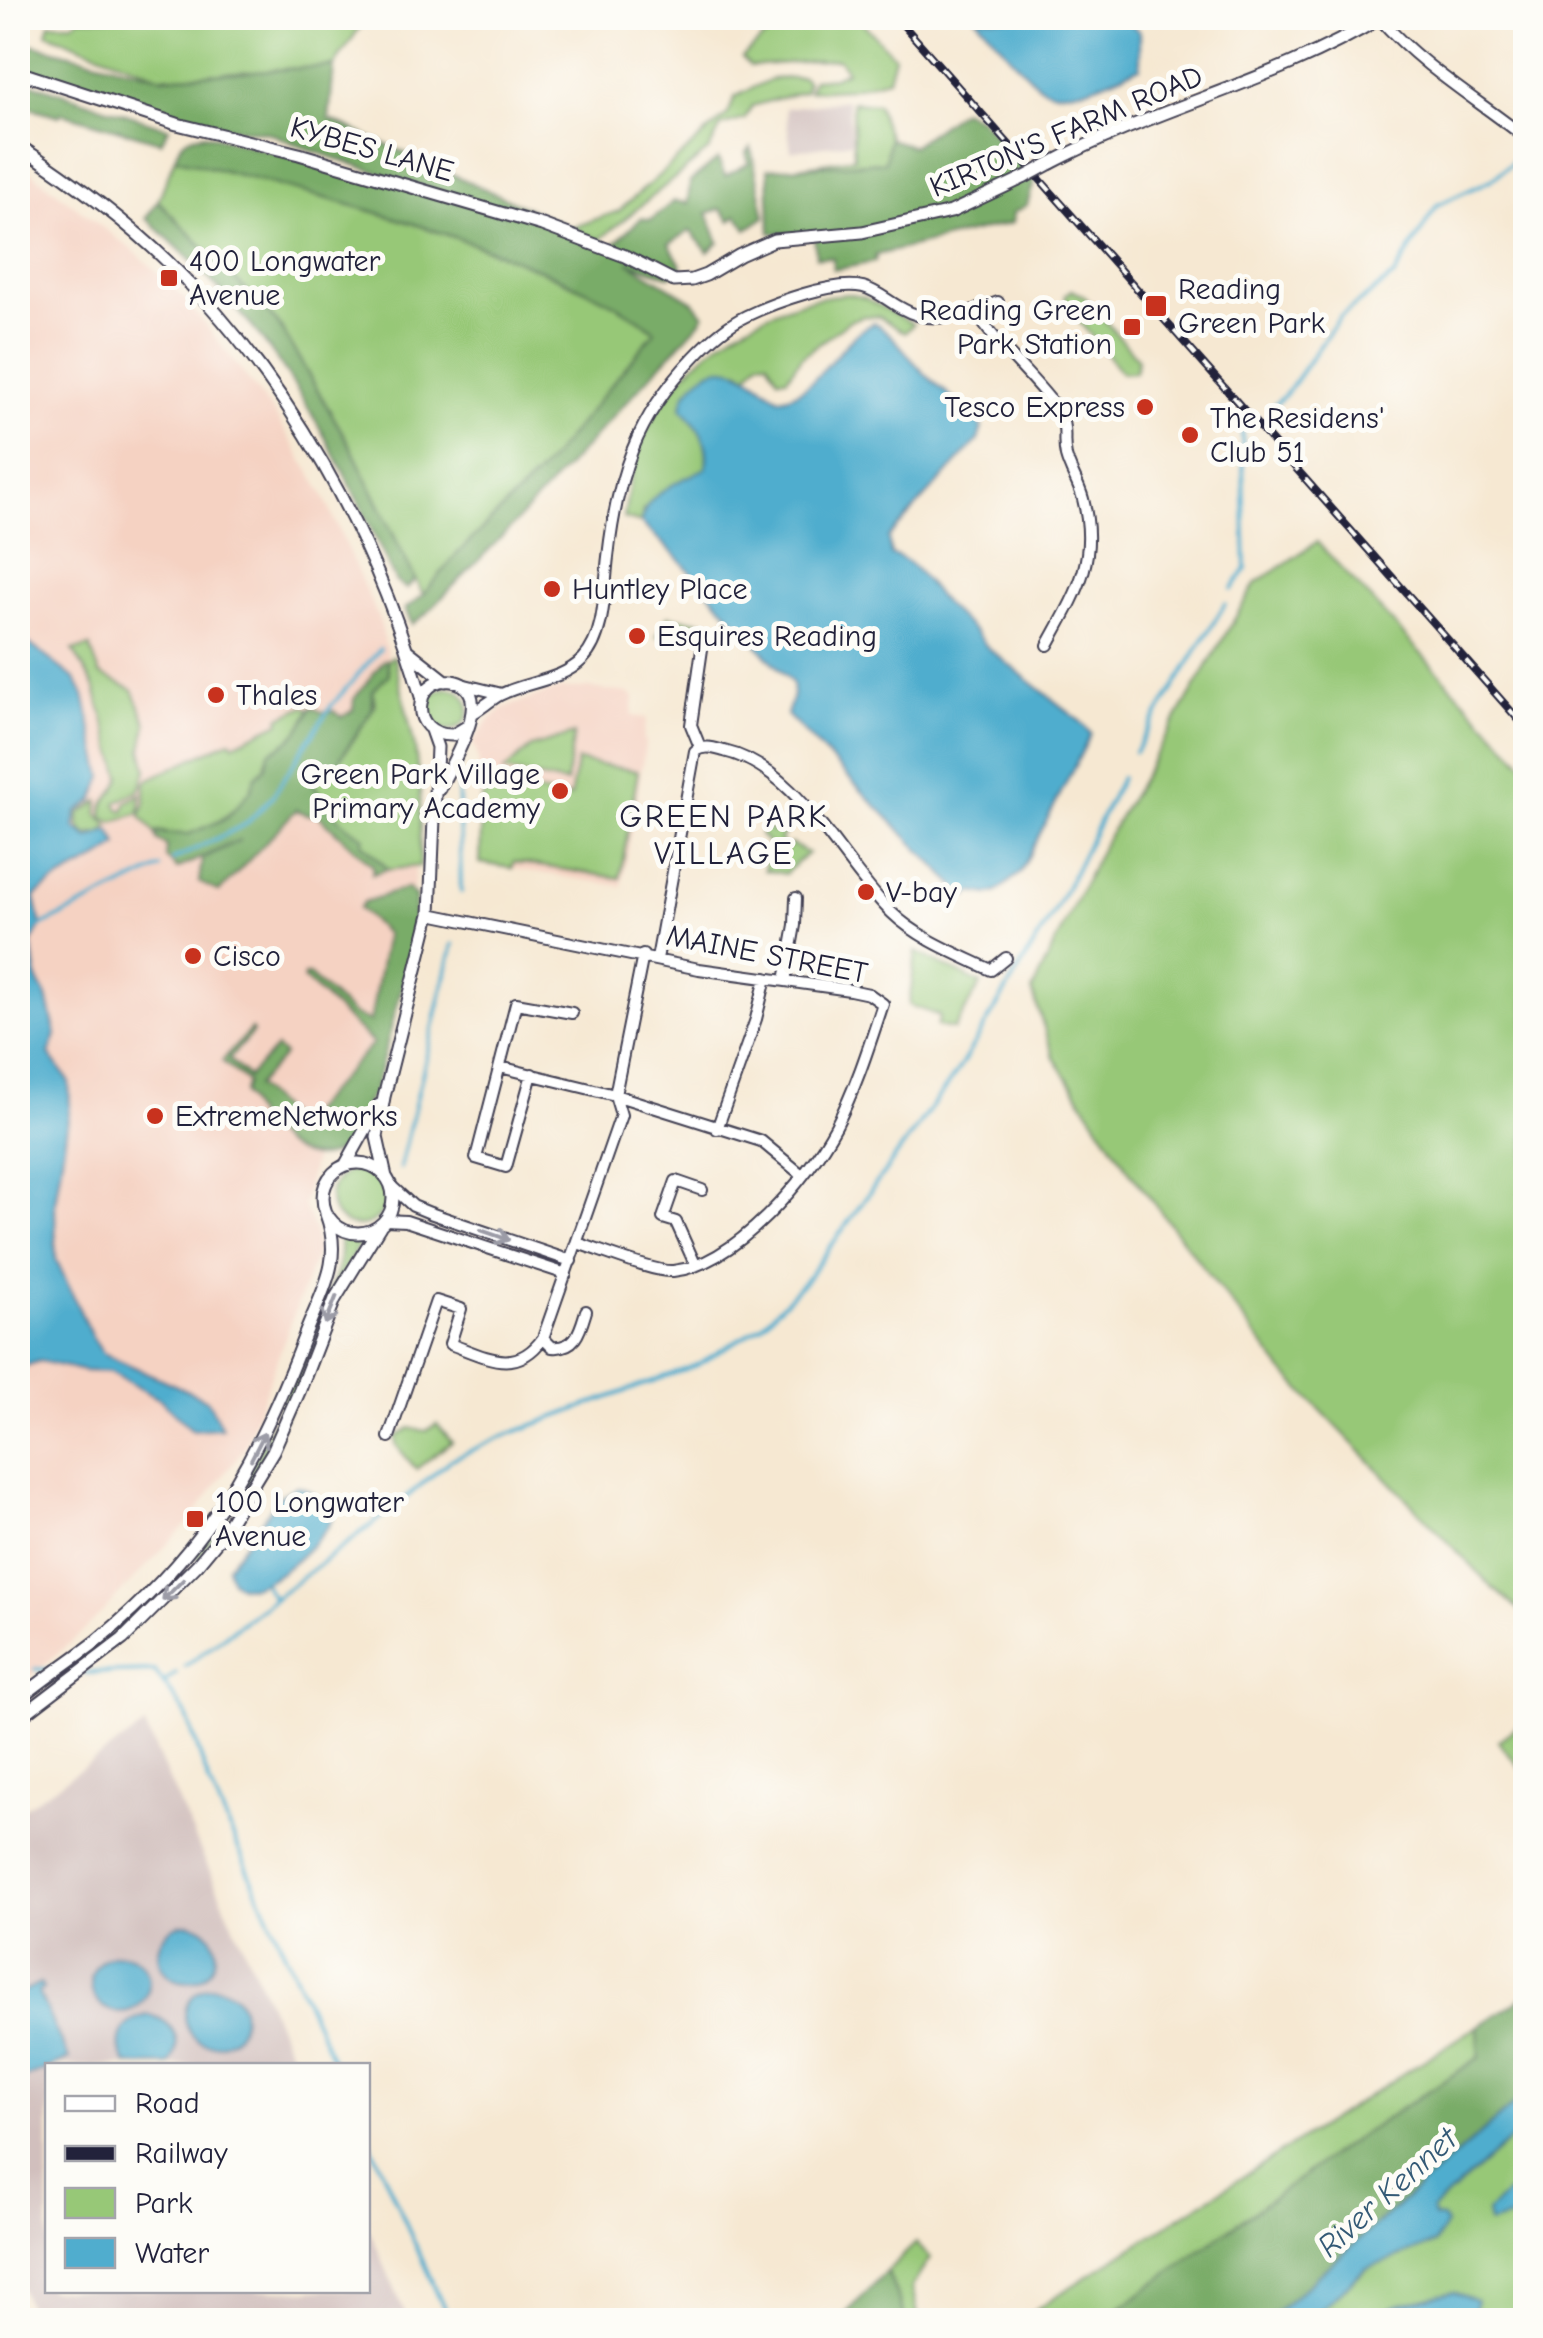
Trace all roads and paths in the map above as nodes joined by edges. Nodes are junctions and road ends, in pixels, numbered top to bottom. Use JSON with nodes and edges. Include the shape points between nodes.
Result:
{"nodes":[{"id":1,"x":1380,"y":18,"type":"edge"},
{"id":2,"x":18,"y":72,"type":"edge"},
{"id":3,"x":1526,"y":138,"type":"edge"},
{"id":4,"x":18,"y":145,"type":"edge"},
{"id":5,"x":706,"y":275,"type":"joint"},
{"id":6,"x":998,"y":302,"type":"dead end"},
{"id":7,"x":975,"y":310,"type":"junction"},
{"id":8,"x":1048,"y":645,"type":"dead end"},
{"id":9,"x":702,"y":649,"type":"dead end"},
{"id":10,"x":408,"y":651,"type":"junction"},
{"id":11,"x":446,"y":681,"type":"junction"},
{"id":12,"x":460,"y":684,"type":"junction"},
{"id":13,"x":502,"y":694,"type":"junction"},
{"id":14,"x":422,"y":700,"type":"junction"},
{"id":15,"x":474,"y":712,"type":"junction"},
{"id":16,"x":468,"y":726,"type":"junction"},
{"id":17,"x":431,"y":730,"type":"junction"},
{"id":18,"x":700,"y":747,"type":"junction"},
{"id":19,"x":437,"y":795,"type":"junction"},
{"id":20,"x":796,"y":898,"type":"dead end"},
{"id":21,"x":430,"y":914,"type":"junction"},
{"id":22,"x":642,"y":956,"type":"junction"},
{"id":23,"x":1006,"y":958,"type":"dead end"},
{"id":24,"x":657,"y":959,"type":"junction"},
{"id":25,"x":766,"y":978,"type":"junction"},
{"id":26,"x":785,"y":981,"type":"junction"},
{"id":27,"x":572,"y":1013,"type":"dead end"},
{"id":28,"x":500,"y":1067,"type":"junction"},
{"id":29,"x":532,"y":1074,"type":"junction"},
{"id":30,"x":615,"y":1095,"type":"junction"},
{"id":31,"x":384,"y":1097,"type":"junction"},
{"id":32,"x":718,"y":1129,"type":"junction"},
{"id":33,"x":346,"y":1164,"type":"junction"},
{"id":34,"x":802,"y":1175,"type":"junction"},
{"id":35,"x":388,"y":1182,"type":"junction"},
{"id":36,"x":702,"y":1190,"type":"dead end"},
{"id":37,"x":326,"y":1214,"type":"junction"},
{"id":38,"x":382,"y":1223,"type":"junction"},
{"id":39,"x":577,"y":1243,"type":"junction"},
{"id":40,"x":571,"y":1262,"type":"junction"},
{"id":41,"x":695,"y":1264,"type":"junction"},
{"id":42,"x":566,"y":1274,"type":"junction"},
{"id":43,"x":586,"y":1312,"type":"dead end"},
{"id":44,"x":544,"y":1338,"type":"junction"},
{"id":45,"x":389,"y":1437,"type":"dead end"},
{"id":46,"x":18,"y":1700,"type":"edge"},
{"id":47,"x":18,"y":1719,"type":"edge"}],
"edges":[{"from":1,"to":3,"type":"street","via":[[1443,80]]},
{"from":1,"to":5,"type":"street","name":"KIRTON'S FARM ROAD","bridge":true,"via":[[1292,64],[1093,140],[951,212],[762,244]]},
{"from":2,"to":5,"type":"street","name":"KYBES LANE","via":[[177,124],[542,225],[674,281]]},
{"from":4,"to":10,"type":"street","via":[[147,242],[252,357],[352,520]]},
{"from":6,"to":7,"type":"street"},
{"from":7,"to":8,"type":"street","via":[[1058,411],[1084,501],[1086,569]]},
{"from":7,"to":13,"type":"street","via":[[929,318],[860,286],[836,287],[746,316],[716,336],[652,409],[627,460],[601,613],[584,658],[570,670]]},
{"from":9,"to":18,"type":"street","via":[[690,726]]},
{"from":10,"to":11,"type":"street"},
{"from":10,"to":14,"type":"street"},
{"from":11,"to":12,"type":"street"},
{"from":11,"to":14,"type":"street"},
{"from":12,"to":13,"type":"street"},
{"from":12,"to":15,"type":"street","via":[[472,696]]},
{"from":13,"to":15,"type":"street"},
{"from":14,"to":17,"type":"street","via":[[421,716]]},
{"from":15,"to":16,"type":"street"},
{"from":16,"to":17,"type":"street","via":[[453,735]]},
{"from":16,"to":19,"type":"street"},
{"from":17,"to":19,"type":"street"},
{"from":18,"to":23,"type":"street","via":[[739,754],[769,773],[906,925],[991,970]]},
{"from":18,"to":24,"type":"street"},
{"from":19,"to":21,"type":"street"},
{"from":20,"to":26,"type":"street"},
{"from":21,"to":22,"type":"street","name":"MAINE STREET"},
{"from":21,"to":31,"type":"street"},
{"from":22,"to":24,"type":"street","name":"MAINE STREET"},
{"from":22,"to":30,"type":"street"},
{"from":24,"to":25,"type":"street","name":"MAINE STREET"},
{"from":25,"to":26,"type":"street","name":"MAINE STREET"},
{"from":25,"to":32,"type":"street"},
{"from":26,"to":34,"type":"street","name":"MAINE STREET","via":[[869,994],[882,1004],[853,1092]]},
{"from":27,"to":28,"type":"street","via":[[516,1003]]},
{"from":28,"to":29,"type":"street"},
{"from":28,"to":29,"type":"street","via":[[476,1158],[506,1167]]},
{"from":29,"to":30,"type":"street"},
{"from":30,"to":32,"type":"street"},
{"from":30,"to":39,"type":"street","via":[[621,1116]]},
{"from":31,"to":33,"type":"street"},
{"from":31,"to":35,"type":"street","via":[[377,1137]]},
{"from":32,"to":34,"type":"street","via":[[761,1141]]},
{"from":33,"to":35,"type":"street","via":[[370,1165]]},
{"from":33,"to":37,"type":"street","via":[[326,1182]]},
{"from":34,"to":41,"type":"street","name":"MAINE STREET","via":[[755,1228]]},
{"from":35,"to":38,"type":"street","via":[[392,1204]]},
{"from":35,"to":40,"type":"street","one_way":true,"via":[[413,1206]]},
{"from":36,"to":41,"type":"street","via":[[676,1181],[663,1218],[676,1222]]},
{"from":37,"to":38,"type":"street","via":[[347,1232]]},
{"from":46,"to":37,"type":"street","one_way":true,"via":[[113,1626],[185,1554],[228,1499],[286,1387],[334,1258]]},
{"from":38,"to":42,"type":"street","via":[[406,1221]]},
{"from":38,"to":47,"type":"street","one_way":true,"via":[[334,1299],[291,1412],[241,1507],[197,1565],[106,1652]]},
{"from":39,"to":40,"type":"street"},
{"from":39,"to":41,"type":"street","name":"MAINE STREET","via":[[670,1272]]},
{"from":40,"to":42,"type":"street"},
{"from":42,"to":44,"type":"street"},
{"from":43,"to":44,"type":"street","via":[[570,1344],[552,1347]]},
{"from":44,"to":45,"type":"street","via":[[532,1354],[496,1360],[450,1344],[461,1309],[436,1301]]}]}
